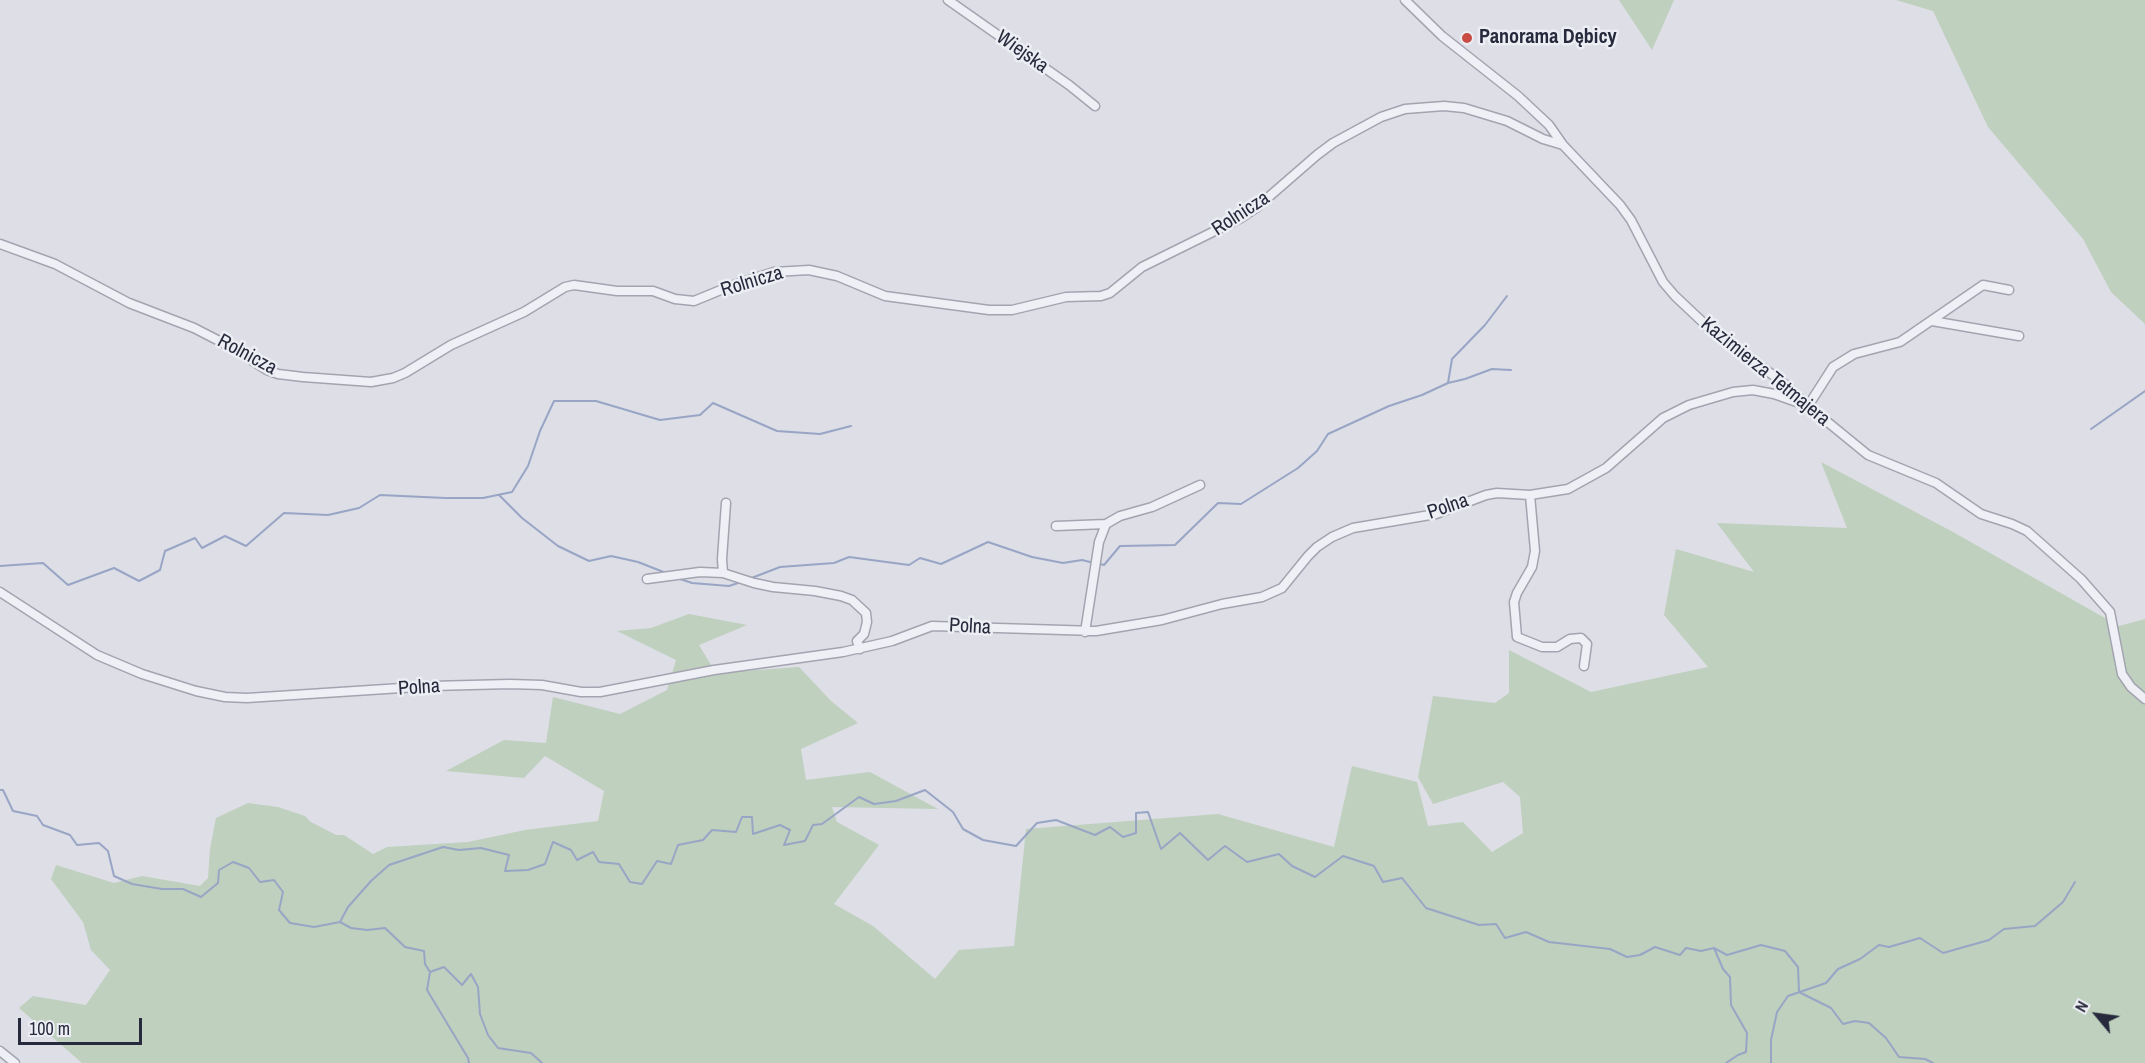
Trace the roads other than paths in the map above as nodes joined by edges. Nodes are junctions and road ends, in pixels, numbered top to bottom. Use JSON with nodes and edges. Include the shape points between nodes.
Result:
{"nodes":[{"id":1,"x":948,"y":0,"type":"edge"},
{"id":2,"x":1405,"y":0,"type":"edge"},
{"id":3,"x":1095,"y":106,"type":"dead end"},
{"id":4,"x":1563,"y":145,"type":"junction"},
{"id":5,"x":0,"y":244,"type":"edge"},
{"id":6,"x":2009,"y":290,"type":"dead end"},
{"id":7,"x":1932,"y":321,"type":"junction"},
{"id":8,"x":2019,"y":336,"type":"dead end"},
{"id":9,"x":1808,"y":406,"type":"junction"},
{"id":10,"x":1200,"y":485,"type":"dead end"},
{"id":11,"x":1530,"y":495,"type":"junction"},
{"id":12,"x":726,"y":503,"type":"dead end"},
{"id":13,"x":1106,"y":525,"type":"junction"},
{"id":14,"x":1056,"y":526,"type":"dead end"},
{"id":15,"x":723,"y":573,"type":"junction"},
{"id":16,"x":647,"y":579,"type":"dead end"},
{"id":17,"x":0,"y":592,"type":"edge"},
{"id":18,"x":1084,"y":632,"type":"junction"},
{"id":19,"x":860,"y":649,"type":"junction"},
{"id":20,"x":1584,"y":666,"type":"dead end"},
{"id":21,"x":2145,"y":699,"type":"edge"},
{"id":22,"x":0,"y":1052,"type":"edge"},
{"id":23,"x":15,"y":1063,"type":"edge"}],
"edges":[{"from":1,"to":3,"type":"street","name":"Wiejska"},
{"from":2,"to":4,"type":"street","name":"Kazimierza Tetmajera","via":[[1442,36],[1531,107]]},
{"from":4,"to":5,"type":"street","name":"Rolnicza","via":[[1464,108],[1405,109],[1381,117],[1333,143],[1241,218],[1142,267],[1101,296],[1066,297],[1012,310],[989,310],[885,296],[837,276],[809,270],[774,272],[694,301],[653,291],[574,285],[451,345],[405,373],[371,382],[267,370],[194,328],[129,303],[55,264]]},
{"from":4,"to":9,"type":"street","name":"Kazimierza Tetmajera","via":[[1620,205],[1663,282],[1675,296],[1710,329]]},
{"from":6,"to":7,"type":"street","via":[[1983,285]]},
{"from":7,"to":8,"type":"street"},
{"from":7,"to":9,"type":"street","via":[[1900,342],[1854,354],[1833,367]]},
{"from":9,"to":11,"type":"street","name":"Polna","via":[[1753,390],[1707,399],[1663,418],[1606,468],[1585,480],[1557,492]]},
{"from":9,"to":21,"type":"street","name":"Kazimierza Tetmajera","via":[[1868,455],[1936,483],[1981,514],[2027,531],[2043,543],[2107,606],[2113,618],[2122,674]]},
{"from":10,"to":13,"type":"street"},
{"from":11,"to":18,"type":"street","name":"Polna","via":[[1486,495],[1436,514],[1353,528],[1317,547],[1282,588],[1262,597],[1162,620]]},
{"from":11,"to":20,"type":"street","via":[[1535,551],[1532,567],[1514,602],[1517,637],[1542,647],[1557,647],[1581,638],[1587,644]]},
{"from":12,"to":15,"type":"street"},
{"from":13,"to":14,"type":"street"},
{"from":13,"to":18,"type":"street","via":[[1099,543]]},
{"from":15,"to":16,"type":"street"},
{"from":15,"to":19,"type":"street","via":[[754,583],[852,600],[866,613],[864,634],[857,641]]},
{"from":17,"to":19,"type":"street","name":"Polna","via":[[112,662],[196,691],[235,699],[456,685],[528,684],[600,692],[714,670]]},
{"from":18,"to":19,"type":"street","name":"Polna","via":[[932,626]]},
{"from":22,"to":23,"type":"street"}]}
